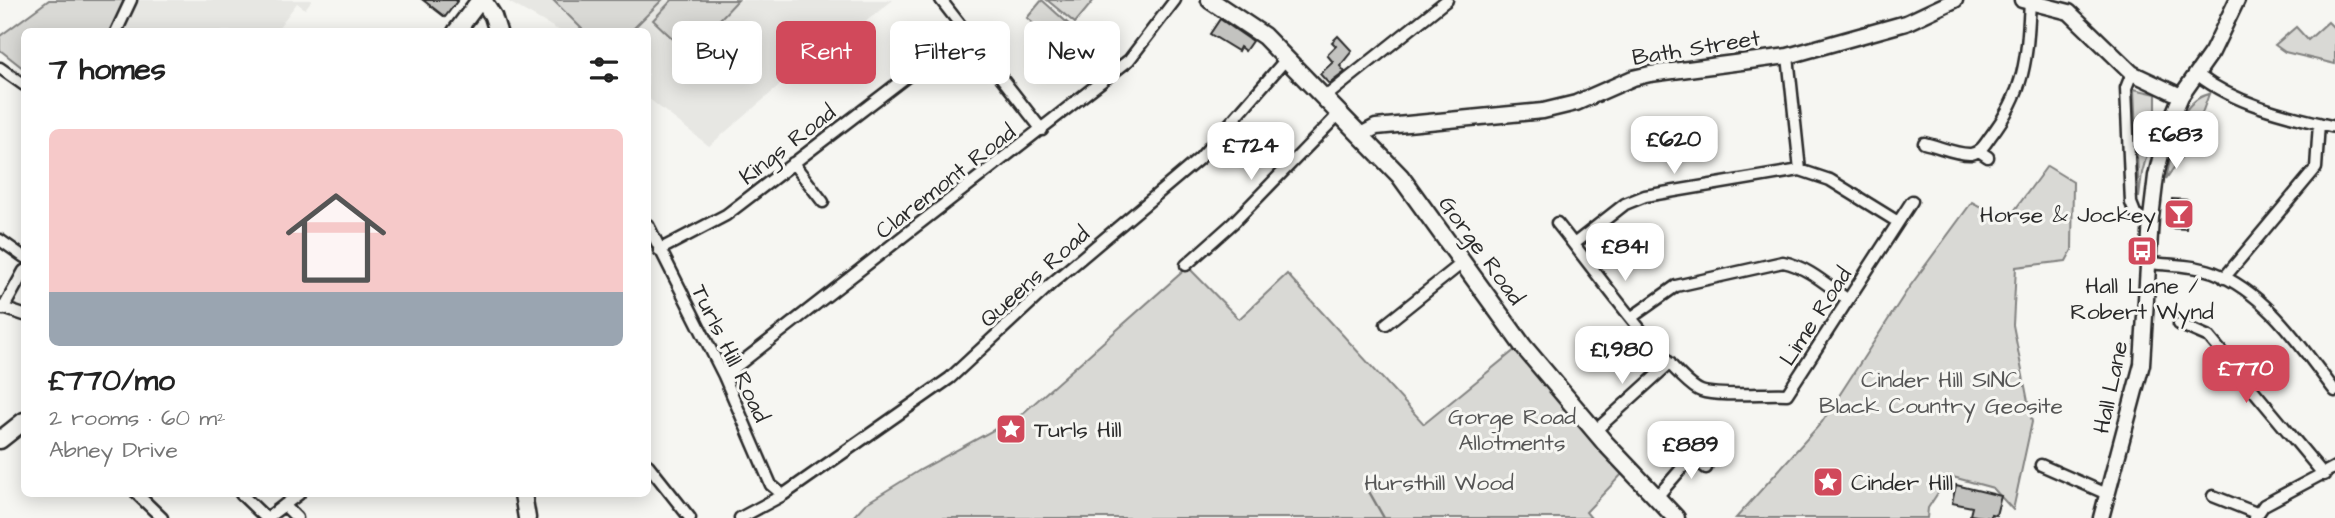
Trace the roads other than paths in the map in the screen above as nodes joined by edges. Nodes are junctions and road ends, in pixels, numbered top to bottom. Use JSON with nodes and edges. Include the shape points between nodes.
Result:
{"nodes":[{"id":1,"x":131,"y":0,"type":"edge"},
{"id":2,"x":481,"y":0,"type":"edge"},
{"id":3,"x":500,"y":0,"type":"edge"},
{"id":4,"x":941,"y":0,"type":"edge"},
{"id":5,"x":1175,"y":0,"type":"edge"},
{"id":6,"x":1210,"y":0,"type":"edge"},
{"id":7,"x":1954,"y":0,"type":"edge"},
{"id":8,"x":2022,"y":0,"type":"edge"},
{"id":9,"x":2237,"y":0,"type":"edge"},
{"id":10,"x":2030,"y":1,"type":"edge"},
{"id":11,"x":1441,"y":2,"type":"edge"},
{"id":12,"x":957,"y":21,"type":"edge"},
{"id":13,"x":118,"y":28,"type":"edge"},
{"id":14,"x":459,"y":28,"type":"edge"},
{"id":15,"x":498,"y":28,"type":"edge"},
{"id":16,"x":499,"y":28,"type":"edge"},
{"id":17,"x":1788,"y":56,"type":"junction"},
{"id":18,"x":1287,"y":58,"type":"junction"},
{"id":19,"x":0,"y":68,"type":"edge"},
{"id":20,"x":2132,"y":73,"type":"junction"},
{"id":21,"x":2198,"y":75,"type":"junction"},
{"id":22,"x":21,"y":83,"type":"edge"},
{"id":23,"x":897,"y":84,"type":"edge"},
{"id":24,"x":1006,"y":84,"type":"edge"},
{"id":25,"x":2181,"y":96,"type":"junction"},
{"id":26,"x":1324,"y":98,"type":"junction"},
{"id":27,"x":1339,"y":114,"type":"junction"},
{"id":28,"x":2319,"y":123,"type":"junction"},
{"id":29,"x":2335,"y":127,"type":"edge"},
{"id":30,"x":1042,"y":130,"type":"junction"},
{"id":31,"x":1361,"y":135,"type":"junction"},
{"id":32,"x":1930,"y":141,"type":"dead end"},
{"id":33,"x":793,"y":163,"type":"junction"},
{"id":34,"x":1800,"y":170,"type":"junction"},
{"id":35,"x":1912,"y":201,"type":"dead end"},
{"id":36,"x":823,"y":202,"type":"dead end"},
{"id":37,"x":2151,"y":218,"type":"junction"},
{"id":38,"x":1898,"y":222,"type":"junction"},
{"id":39,"x":1557,"y":223,"type":"dead end"},
{"id":40,"x":651,"y":232,"type":"edge"},
{"id":41,"x":0,"y":240,"type":"edge"},
{"id":42,"x":1574,"y":244,"type":"junction"},
{"id":43,"x":659,"y":250,"type":"junction"},
{"id":44,"x":21,"y":255,"type":"edge"},
{"id":45,"x":2149,"y":263,"type":"junction"},
{"id":46,"x":1461,"y":264,"type":"junction"},
{"id":47,"x":1186,"y":265,"type":"dead end"},
{"id":48,"x":21,"y":276,"type":"edge"},
{"id":49,"x":2224,"y":278,"type":"junction"},
{"id":50,"x":1848,"y":300,"type":"junction"},
{"id":51,"x":2,"y":308,"type":"edge"},
{"id":52,"x":21,"y":314,"type":"edge"},
{"id":53,"x":1632,"y":317,"type":"junction"},
{"id":54,"x":1386,"y":324,"type":"dead end"},
{"id":55,"x":2179,"y":324,"type":"dead end"},
{"id":56,"x":1670,"y":363,"type":"junction"},
{"id":57,"x":724,"y":376,"type":"junction"},
{"id":58,"x":2335,"y":391,"type":"edge"},
{"id":59,"x":21,"y":423,"type":"edge"},
{"id":60,"x":1595,"y":431,"type":"junction"},
{"id":61,"x":0,"y":440,"type":"edge"},
{"id":62,"x":1702,"y":444,"type":"dead end"},
{"id":63,"x":1692,"y":456,"type":"junction"},
{"id":64,"x":2041,"y":465,"type":"dead end"},
{"id":65,"x":2335,"y":467,"type":"edge"},
{"id":66,"x":1706,"y":468,"type":"dead end"},
{"id":67,"x":651,"y":469,"type":"edge"},
{"id":68,"x":2323,"y":475,"type":"junction"},
{"id":69,"x":2107,"y":494,"type":"junction"},
{"id":70,"x":783,"y":495,"type":"junction"},
{"id":71,"x":2213,"y":496,"type":"dead end"},
{"id":72,"x":140,"y":497,"type":"edge"},
{"id":73,"x":244,"y":497,"type":"edge"},
{"id":74,"x":294,"y":497,"type":"edge"},
{"id":75,"x":524,"y":497,"type":"edge"},
{"id":76,"x":1656,"y":498,"type":"junction"},
{"id":77,"x":284,"y":505,"type":"junction"},
{"id":78,"x":2255,"y":515,"type":"edge"},
{"id":79,"x":162,"y":518,"type":"edge"},
{"id":80,"x":266,"y":518,"type":"edge"},
{"id":81,"x":297,"y":518,"type":"edge"},
{"id":82,"x":527,"y":518,"type":"edge"},
{"id":83,"x":690,"y":518,"type":"edge"},
{"id":84,"x":740,"y":518,"type":"edge"},
{"id":85,"x":1676,"y":518,"type":"edge"},
{"id":86,"x":2101,"y":518,"type":"edge"}],
"edges":[{"from":1,"to":13,"type":"street"},
{"from":2,"to":14,"type":"main road"},
{"from":2,"to":15,"type":"main road"},
{"from":3,"to":16,"type":"main road"},
{"from":4,"to":12,"type":"street"},
{"from":5,"to":30,"type":"street","name":"Claremont Road","via":[[1129,60]]},
{"from":6,"to":18,"type":"main road","name":"Gorge Road","via":[[1264,36]]},
{"from":7,"to":17,"type":"street","name":"Bath Street","via":[[1906,23]]},
{"from":8,"to":10,"type":"street"},
{"from":9,"to":21,"type":"street"},
{"from":10,"to":20,"type":"street","via":[[2069,12]]},
{"from":10,"to":32,"type":"street","via":[[2021,85],[1984,154],[1969,154]]},
{"from":11,"to":26,"type":"street"},
{"from":17,"to":31,"type":"street","name":"Bath Street","via":[[1650,74],[1543,111],[1376,127]]},
{"from":17,"to":34,"type":"street"},
{"from":18,"to":26,"type":"main road","name":"Gorge Road"},
{"from":18,"to":70,"type":"street","name":"Queens Road","via":[[1200,158],[1052,283],[950,378]]},
{"from":19,"to":22,"type":"street"},
{"from":20,"to":25,"type":"street"},
{"from":20,"to":37,"type":"street","via":[[2126,88],[2131,203],[2134,213]]},
{"from":21,"to":25,"type":"street","name":"Hall Lane"},
{"from":21,"to":28,"type":"street","via":[[2279,114]]},
{"from":23,"to":33,"type":"street","name":"Kings Road"},
{"from":24,"to":30,"type":"street"},
{"from":25,"to":37,"type":"street","name":"Hall Lane","via":[[2168,129]]},
{"from":26,"to":27,"type":"main road","name":"Gorge Road"},
{"from":27,"to":31,"type":"main road","name":"Gorge Road"},
{"from":27,"to":47,"type":"street"},
{"from":28,"to":29,"type":"street"},
{"from":28,"to":49,"type":"street","via":[[2316,168]]},
{"from":30,"to":57,"type":"street","name":"Claremont Road"},
{"from":31,"to":46,"type":"main road","name":"Gorge Road","via":[[1406,183]]},
{"from":33,"to":36,"type":"street"},
{"from":33,"to":43,"type":"street","name":"Kings Road","via":[[726,215]]},
{"from":34,"to":38,"type":"street","via":[[1829,180]]},
{"from":34,"to":42,"type":"street","via":[[1645,196],[1625,204]]},
{"from":35,"to":38,"type":"street","name":"Lime Road"},
{"from":37,"to":45,"type":"street","name":"Hall Lane"},
{"from":38,"to":50,"type":"street","name":"Lime Road"},
{"from":39,"to":42,"type":"street"},
{"from":40,"to":43,"type":"street","name":"Turls Hill Road"},
{"from":41,"to":44,"type":"street"},
{"from":42,"to":53,"type":"street"},
{"from":43,"to":57,"type":"street","name":"Turls Hill Road"},
{"from":45,"to":49,"type":"street","via":[[2211,271]]},
{"from":45,"to":69,"type":"street","name":"Hall Lane","via":[[2142,364]]},
{"from":46,"to":54,"type":"street"},
{"from":46,"to":60,"type":"main road","name":"Gorge Road"},
{"from":48,"to":51,"type":"street"},
{"from":49,"to":58,"type":"street","via":[[2241,285],[2270,312]]},
{"from":50,"to":53,"type":"street","via":[[1803,268],[1783,262],[1676,286]]},
{"from":50,"to":56,"type":"street","name":"Lime Road","via":[[1787,394],[1700,391]]},
{"from":51,"to":52,"type":"street"},
{"from":53,"to":56,"type":"street"},
{"from":55,"to":68,"type":"street","via":[[2209,337]]},
{"from":56,"to":60,"type":"street"},
{"from":57,"to":70,"type":"street","name":"Turls Hill Road","via":[[771,485]]},
{"from":59,"to":61,"type":"main road"},
{"from":60,"to":76,"type":"main road","name":"Gorge Road"},
{"from":62,"to":63,"type":"street"},
{"from":63,"to":66,"type":"street"},
{"from":63,"to":76,"type":"street"},
{"from":64,"to":69,"type":"street"},
{"from":65,"to":68,"type":"street"},
{"from":67,"to":83,"type":"street"},
{"from":68,"to":78,"type":"street","via":[[2264,505]]},
{"from":69,"to":86,"type":"street","name":"Hall Lane"},
{"from":70,"to":84,"type":"street","name":"Queens Road"},
{"from":71,"to":78,"type":"street"},
{"from":72,"to":79,"type":"street"},
{"from":73,"to":80,"type":"street"},
{"from":74,"to":77,"type":"street"},
{"from":75,"to":82,"type":"main road"},
{"from":76,"to":85,"type":"main road","name":"Gorge Road"},
{"from":77,"to":80,"type":"street"},
{"from":77,"to":81,"type":"street"}]}
